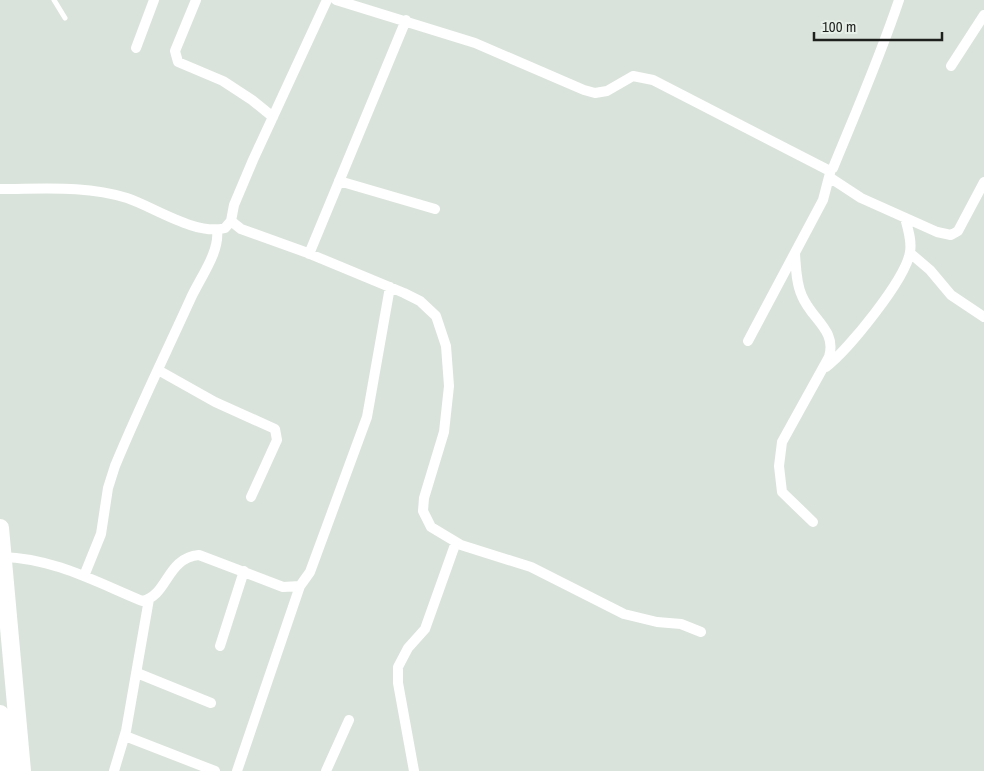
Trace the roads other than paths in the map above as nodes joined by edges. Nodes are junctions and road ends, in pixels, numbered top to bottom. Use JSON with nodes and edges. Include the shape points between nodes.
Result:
{"nodes":[{"id":1,"x":54,"y":0,"type":"edge"},
{"id":2,"x":154,"y":0,"type":"edge"},
{"id":3,"x":196,"y":0,"type":"edge"},
{"id":4,"x":327,"y":0,"type":"edge"},
{"id":5,"x":339,"y":0,"type":"edge"},
{"id":6,"x":899,"y":0,"type":"edge"},
{"id":7,"x":984,"y":15,"type":"edge"},
{"id":8,"x":65,"y":18,"type":"dead end"},
{"id":9,"x":406,"y":20,"type":"junction"},
{"id":10,"x":136,"y":48,"type":"dead end"},
{"id":11,"x":951,"y":66,"type":"dead end"},
{"id":12,"x":273,"y":117,"type":"junction"},
{"id":13,"x":830,"y":174,"type":"junction"},
{"id":14,"x":339,"y":180,"type":"junction"},
{"id":15,"x":984,"y":182,"type":"edge"},
{"id":16,"x":0,"y":189,"type":"edge"},
{"id":17,"x":435,"y":208,"type":"dead end"},
{"id":18,"x":905,"y":218,"type":"junction"},
{"id":19,"x":231,"y":221,"type":"junction"},
{"id":20,"x":217,"y":230,"type":"junction"},
{"id":21,"x":910,"y":253,"type":"junction"},
{"id":22,"x":309,"y":254,"type":"junction"},
{"id":23,"x":795,"y":254,"type":"junction"},
{"id":24,"x":390,"y":287,"type":"junction"},
{"id":25,"x":984,"y":317,"type":"edge"},
{"id":26,"x":748,"y":341,"type":"dead end"},
{"id":27,"x":158,"y":370,"type":"junction"},
{"id":28,"x":821,"y":372,"type":"junction"},
{"id":29,"x":251,"y":497,"type":"dead end"},
{"id":30,"x":813,"y":522,"type":"dead end"},
{"id":31,"x":0,"y":528,"type":"edge"},
{"id":32,"x":456,"y":542,"type":"junction"},
{"id":33,"x":2,"y":557,"type":"junction"},
{"id":34,"x":244,"y":571,"type":"junction"},
{"id":35,"x":84,"y":576,"type":"junction"},
{"id":36,"x":300,"y":586,"type":"junction"},
{"id":37,"x":150,"y":599,"type":"junction"},
{"id":38,"x":701,"y":632,"type":"dead end"},
{"id":39,"x":220,"y":646,"type":"dead end"},
{"id":40,"x":136,"y":673,"type":"junction"},
{"id":41,"x":211,"y":702,"type":"dead end"},
{"id":42,"x":0,"y":714,"type":"edge"},
{"id":43,"x":349,"y":720,"type":"dead end"},
{"id":44,"x":125,"y":736,"type":"junction"},
{"id":45,"x":5,"y":771,"type":"edge"},
{"id":46,"x":22,"y":771,"type":"edge"},
{"id":47,"x":114,"y":771,"type":"edge"},
{"id":48,"x":215,"y":771,"type":"edge"},
{"id":49,"x":237,"y":771,"type":"edge"},
{"id":50,"x":326,"y":771,"type":"edge"},
{"id":51,"x":414,"y":771,"type":"edge"}],
"edges":[{"from":1,"to":8,"type":"lane"},
{"from":2,"to":10,"type":"street"},
{"from":3,"to":12,"type":"street","via":[[177,43],[175,57],[178,62],[223,81]]},
{"from":4,"to":12,"type":"street"},
{"from":5,"to":9,"type":"street"},
{"from":6,"to":13,"type":"street","via":[[859,109]]},
{"from":7,"to":11,"type":"street"},
{"from":9,"to":13,"type":"street","via":[[475,43],[584,90],[607,91],[633,76],[653,80]]},
{"from":9,"to":14,"type":"street"},
{"from":12,"to":19,"type":"street","via":[[234,205]]},
{"from":13,"to":18,"type":"street","via":[[861,198]]},
{"from":13,"to":23,"type":"street","via":[[823,200]]},
{"from":14,"to":17,"type":"street"},
{"from":14,"to":22,"type":"street"},
{"from":15,"to":18,"type":"street","via":[[958,231],[951,235]]},
{"from":16,"to":20,"type":"street","via":[[106,192],[196,226]]},
{"from":18,"to":21,"type":"street"},
{"from":19,"to":20,"type":"street","via":[[225,228]]},
{"from":19,"to":22,"type":"street","via":[[241,229]]},
{"from":20,"to":27,"type":"street","via":[[213,255]]},
{"from":21,"to":25,"type":"street","via":[[951,295]]},
{"from":21,"to":28,"type":"street","via":[[899,278],[858,335]]},
{"from":22,"to":24,"type":"street"},
{"from":23,"to":26,"type":"street"},
{"from":23,"to":28,"type":"street","via":[[801,295],[810,312],[831,337],[832,346]]},
{"from":24,"to":32,"type":"street","via":[[429,308],[436,316],[446,346],[449,371],[446,418],[426,487],[423,511],[431,527]]},
{"from":24,"to":36,"type":"street","via":[[367,416],[310,572]]},
{"from":27,"to":29,"type":"street","via":[[215,402],[275,429],[277,440]]},
{"from":27,"to":35,"type":"street","via":[[111,477],[101,534]]},
{"from":28,"to":30,"type":"street","via":[[782,442],[779,466],[782,492]]},
{"from":31,"to":33,"type":"highway"},
{"from":32,"to":38,"type":"street","via":[[531,566],[624,614],[681,624]]},
{"from":32,"to":51,"type":"street","via":[[425,629],[408,648],[398,667]]},
{"from":33,"to":35,"type":"street","via":[[35,560]]},
{"from":33,"to":46,"type":"highway"},
{"from":34,"to":36,"type":"street","via":[[284,587]]},
{"from":34,"to":37,"type":"street","via":[[199,555],[189,556],[174,567]]},
{"from":34,"to":39,"type":"street"},
{"from":35,"to":37,"type":"street","via":[[142,600]]},
{"from":36,"to":49,"type":"street"},
{"from":37,"to":40,"type":"street"},
{"from":40,"to":41,"type":"street"},
{"from":40,"to":44,"type":"street"},
{"from":42,"to":45,"type":"highway"},
{"from":43,"to":50,"type":"street"},
{"from":44,"to":47,"type":"street"},
{"from":44,"to":48,"type":"street"}]}
